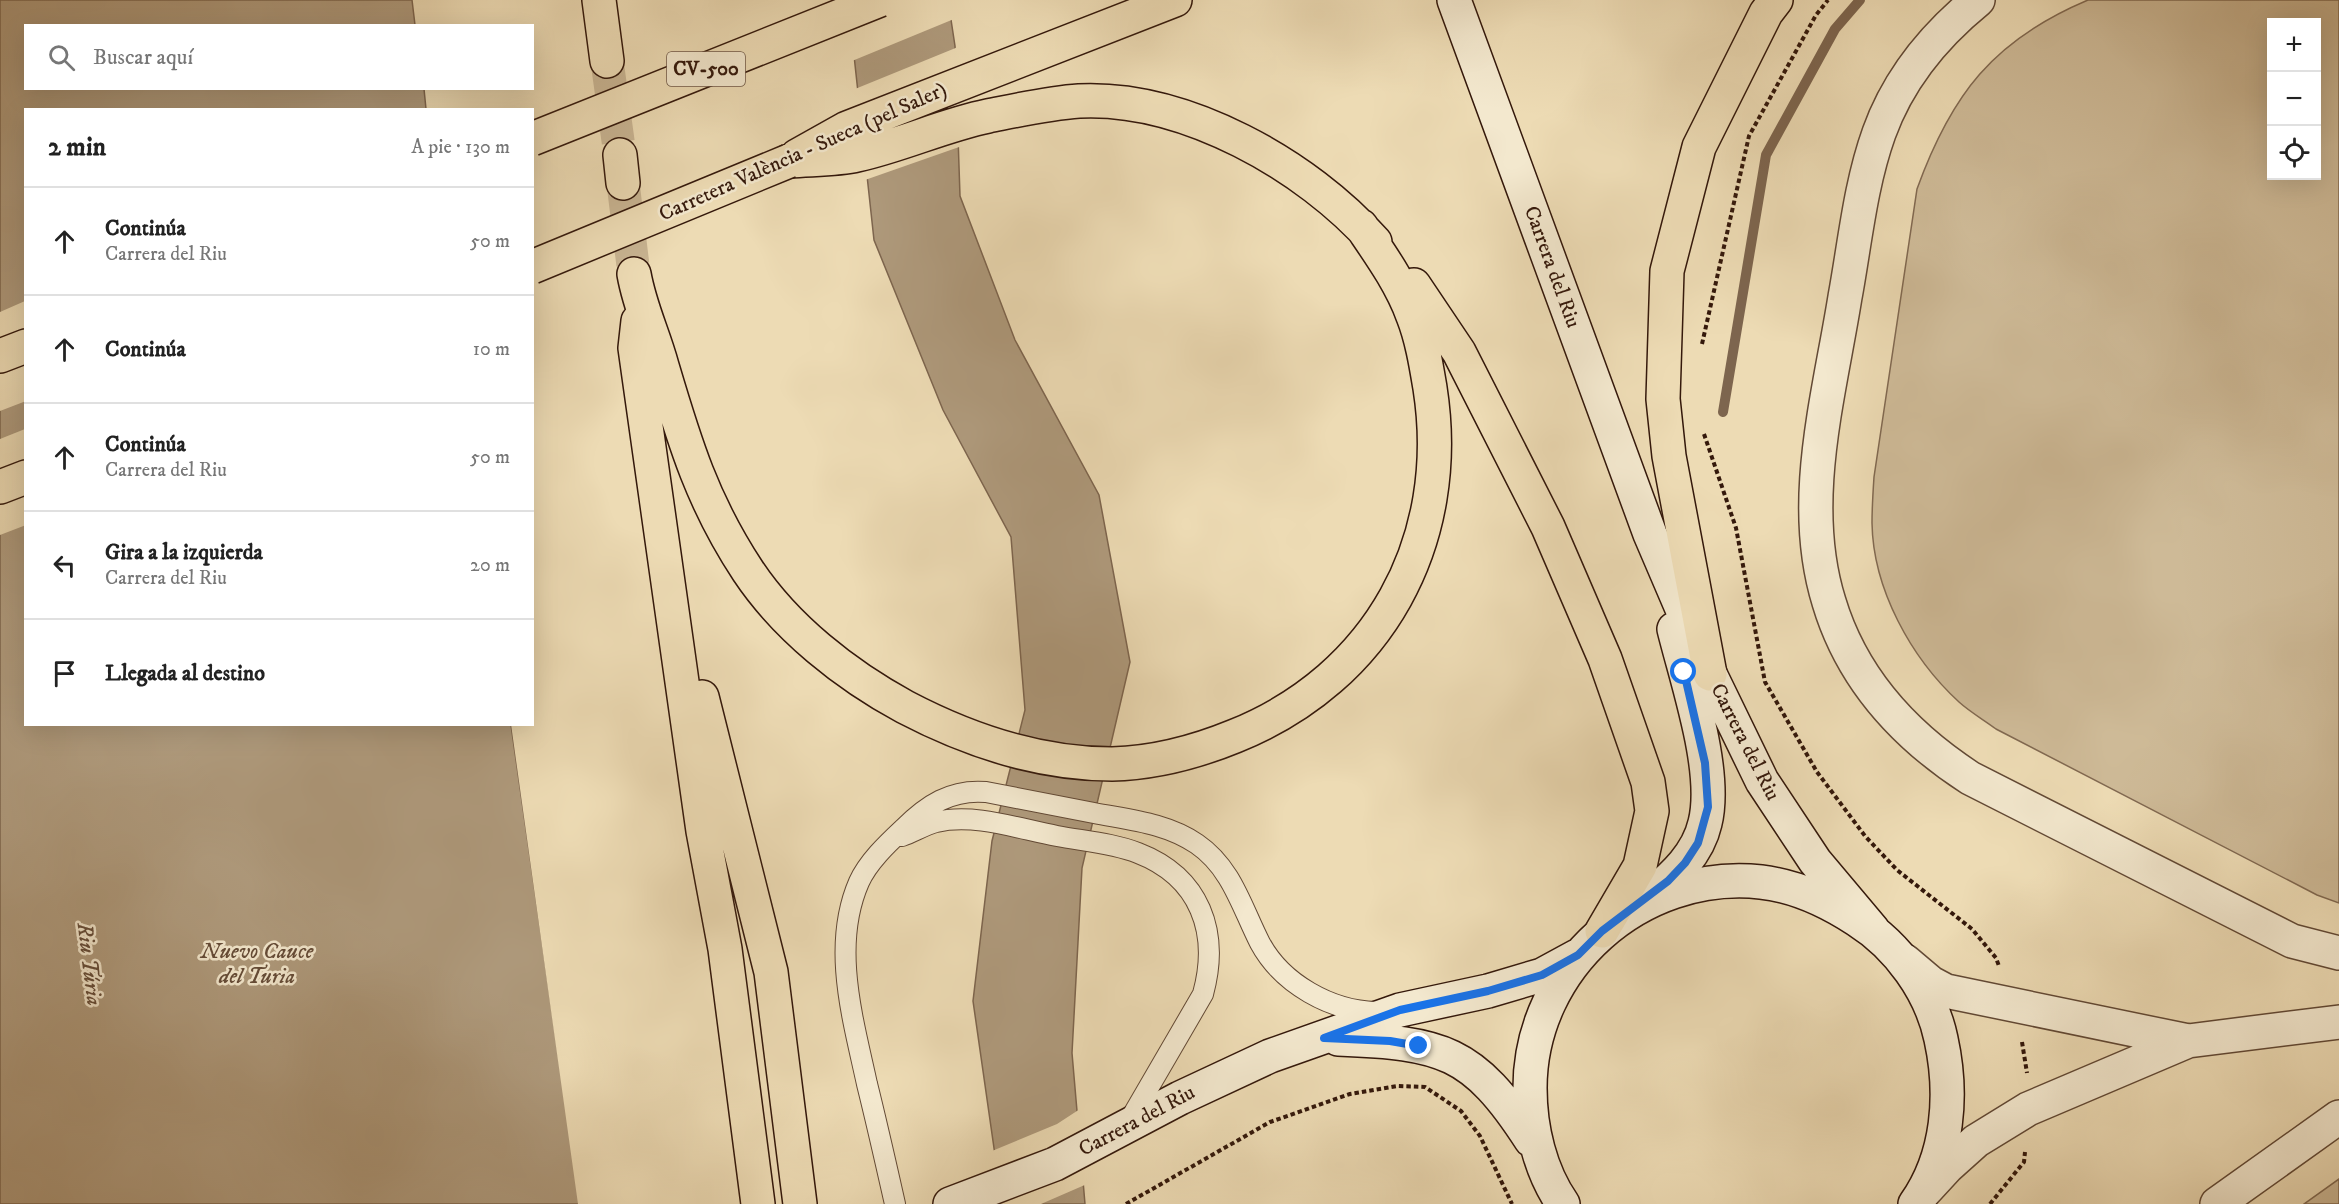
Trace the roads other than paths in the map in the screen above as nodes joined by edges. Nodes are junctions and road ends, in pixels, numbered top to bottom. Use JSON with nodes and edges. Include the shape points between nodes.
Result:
{"nodes":[{"id":1,"x":600,"y":0,"type":"edge"},
{"id":2,"x":880,"y":0,"type":"edge"},
{"id":3,"x":1175,"y":0,"type":"edge"},
{"id":4,"x":1454,"y":0,"type":"edge"},
{"id":5,"x":1776,"y":0,"type":"edge"},
{"id":6,"x":1978,"y":0,"type":"edge"},
{"id":7,"x":607,"y":61,"type":"tunnel mouth"},
{"id":8,"x":534,"y":138,"type":"edge"},
{"id":9,"x":789,"y":161,"type":"junction"},
{"id":10,"x":1361,"y":226,"type":"junction"},
{"id":11,"x":534,"y":266,"type":"edge"},
{"id":12,"x":634,"y":274,"type":"tunnel mouth"},
{"id":13,"x":640,"y":307,"type":"junction"},
{"id":14,"x":24,"y":347,"type":"edge"},
{"id":15,"x":0,"y":356,"type":"edge"},
{"id":16,"x":24,"y":478,"type":"edge"},
{"id":17,"x":0,"y":487,"type":"edge"},
{"id":18,"x":659,"y":526,"type":"junction"},
{"id":19,"x":1650,"y":534,"type":"junction"},
{"id":20,"x":1710,"y":674,"type":"junction"},
{"id":21,"x":890,"y":841,"type":"junction"},
{"id":22,"x":1636,"y":907,"type":"junction"},
{"id":23,"x":1873,"y":930,"type":"junction"},
{"id":24,"x":1602,"y":931,"type":"junction"},
{"id":25,"x":2339,"y":953,"type":"edge"},
{"id":26,"x":1578,"y":955,"type":"junction"},
{"id":27,"x":1899,"y":955,"type":"junction"},
{"id":28,"x":1400,"y":1010,"type":"junction"},
{"id":29,"x":2339,"y":1022,"type":"edge"},
{"id":30,"x":1324,"y":1038,"type":"junction"},
{"id":31,"x":2188,"y":1041,"type":"junction"},
{"id":32,"x":2339,"y":1117,"type":"edge"},
{"id":33,"x":1127,"y":1125,"type":"junction"},
{"id":34,"x":1539,"y":1152,"type":"junction"},
{"id":35,"x":1918,"y":1200,"type":"edge"},
{"id":36,"x":758,"y":1204,"type":"edge"},
{"id":37,"x":800,"y":1204,"type":"edge"},
{"id":38,"x":895,"y":1204,"type":"edge"},
{"id":39,"x":950,"y":1204,"type":"edge"},
{"id":40,"x":1563,"y":1204,"type":"edge"},
{"id":41,"x":2217,"y":1204,"type":"edge"}],
"edges":[{"from":1,"to":7,"type":"highway"},
{"from":2,"to":8,"type":"highway","number":"CV-500","bridge":true},
{"from":3,"to":9,"type":"highway","name":"Carretera València - Sueca (pel Saler)","via":[[847,128]]},
{"from":4,"to":19,"type":"street","name":"Carrera del Riu"},
{"from":5,"to":20,"type":"highway","via":[[1699,147],[1667,271],[1663,399],[1669,456]]},
{"from":6,"to":25,"type":"street","via":[[1941,34],[1897,93],[1879,132],[1865,180],[1818,459],[1815,511],[1819,563],[1829,603],[1845,645],[1868,686],[1898,721],[1938,757],[1970,778],[2292,941]]},
{"from":9,"to":10,"type":"highway","via":[[856,156],[987,116],[1079,101],[1116,103],[1186,119],[1247,145],[1334,200]]},
{"from":9,"to":11,"type":"highway","name":"Carretera València - Sueca (pel Saler)","bridge":true},
{"from":10,"to":13,"type":"highway","via":[[1393,275],[1413,316],[1425,361],[1434,415],[1435,466],[1430,509],[1417,551],[1380,622],[1327,682],[1258,727],[1187,753],[1148,761],[1114,764],[1058,759],[976,739],[891,699],[839,664],[808,637],[751,575],[707,501],[690,461],[657,349]]},
{"from":10,"to":24,"type":"highway","via":[[1415,286],[1459,352],[1502,432],[1563,560],[1641,757],[1652,811],[1648,838],[1640,866]]},
{"from":12,"to":13,"type":"highway"},
{"from":13,"to":18,"type":"highway","via":[[635,348]]},
{"from":14,"to":15,"type":"highway"},
{"from":16,"to":17,"type":"highway"},
{"from":18,"to":36,"type":"highway","via":[[703,831],[725,949]]},
{"from":18,"to":37,"type":"highway","via":[[771,972]]},
{"from":19,"to":20,"type":"street","name":"Carrera del Riu"},
{"from":19,"to":22,"type":"street","name":"Carrera del Riu","via":[[1696,717],[1709,789],[1705,824],[1698,843],[1668,881]]},
{"from":20,"to":23,"type":"street","name":"Carrera del Riu","via":[[1762,781],[1815,861]]},
{"from":21,"to":28,"type":"lane","via":[[922,812],[951,794],[968,790],[1142,822],[1183,835],[1216,861],[1239,895],[1261,945],[1293,981],[1330,1003],[1354,1011]]},
{"from":21,"to":33,"type":"lane","via":[[934,822],[988,822],[1136,852],[1171,871],[1187,886],[1207,930],[1209,972],[1203,994]]},
{"from":21,"to":38,"type":"lane","via":[[860,880],[845,940],[852,1015]]},
{"from":22,"to":23,"type":"street","via":[[1676,890],[1717,882],[1761,882],[1804,892],[1835,905]]},
{"from":22,"to":24,"type":"street"},
{"from":23,"to":27,"type":"street"},
{"from":24,"to":26,"type":"street"},
{"from":26,"to":28,"type":"street","name":"Carrera del Riu","via":[[1542,975]]},
{"from":26,"to":34,"type":"street","via":[[1554,990],[1538,1028],[1530,1069],[1530,1111]]},
{"from":27,"to":31,"type":"street","via":[[1946,991]]},
{"from":27,"to":35,"type":"street","via":[[1923,990],[1938,1025],[1948,1069],[1947,1114],[1940,1155]]},
{"from":28,"to":30,"type":"street","name":"Carrera del Riu"},
{"from":29,"to":31,"type":"street"},
{"from":30,"to":33,"type":"street","name":"Carrera del Riu","via":[[1220,1078]]},
{"from":30,"to":34,"type":"street","name":"Carrera del Riu","via":[[1390,1041],[1446,1053],[1490,1083]]},
{"from":31,"to":35,"type":"street","via":[[2028,1110],[1976,1141]]},
{"from":32,"to":41,"type":"street"},
{"from":33,"to":39,"type":"street","name":"Carrera del Riu","via":[[1055,1164]]},
{"from":34,"to":40,"type":"street"}]}
